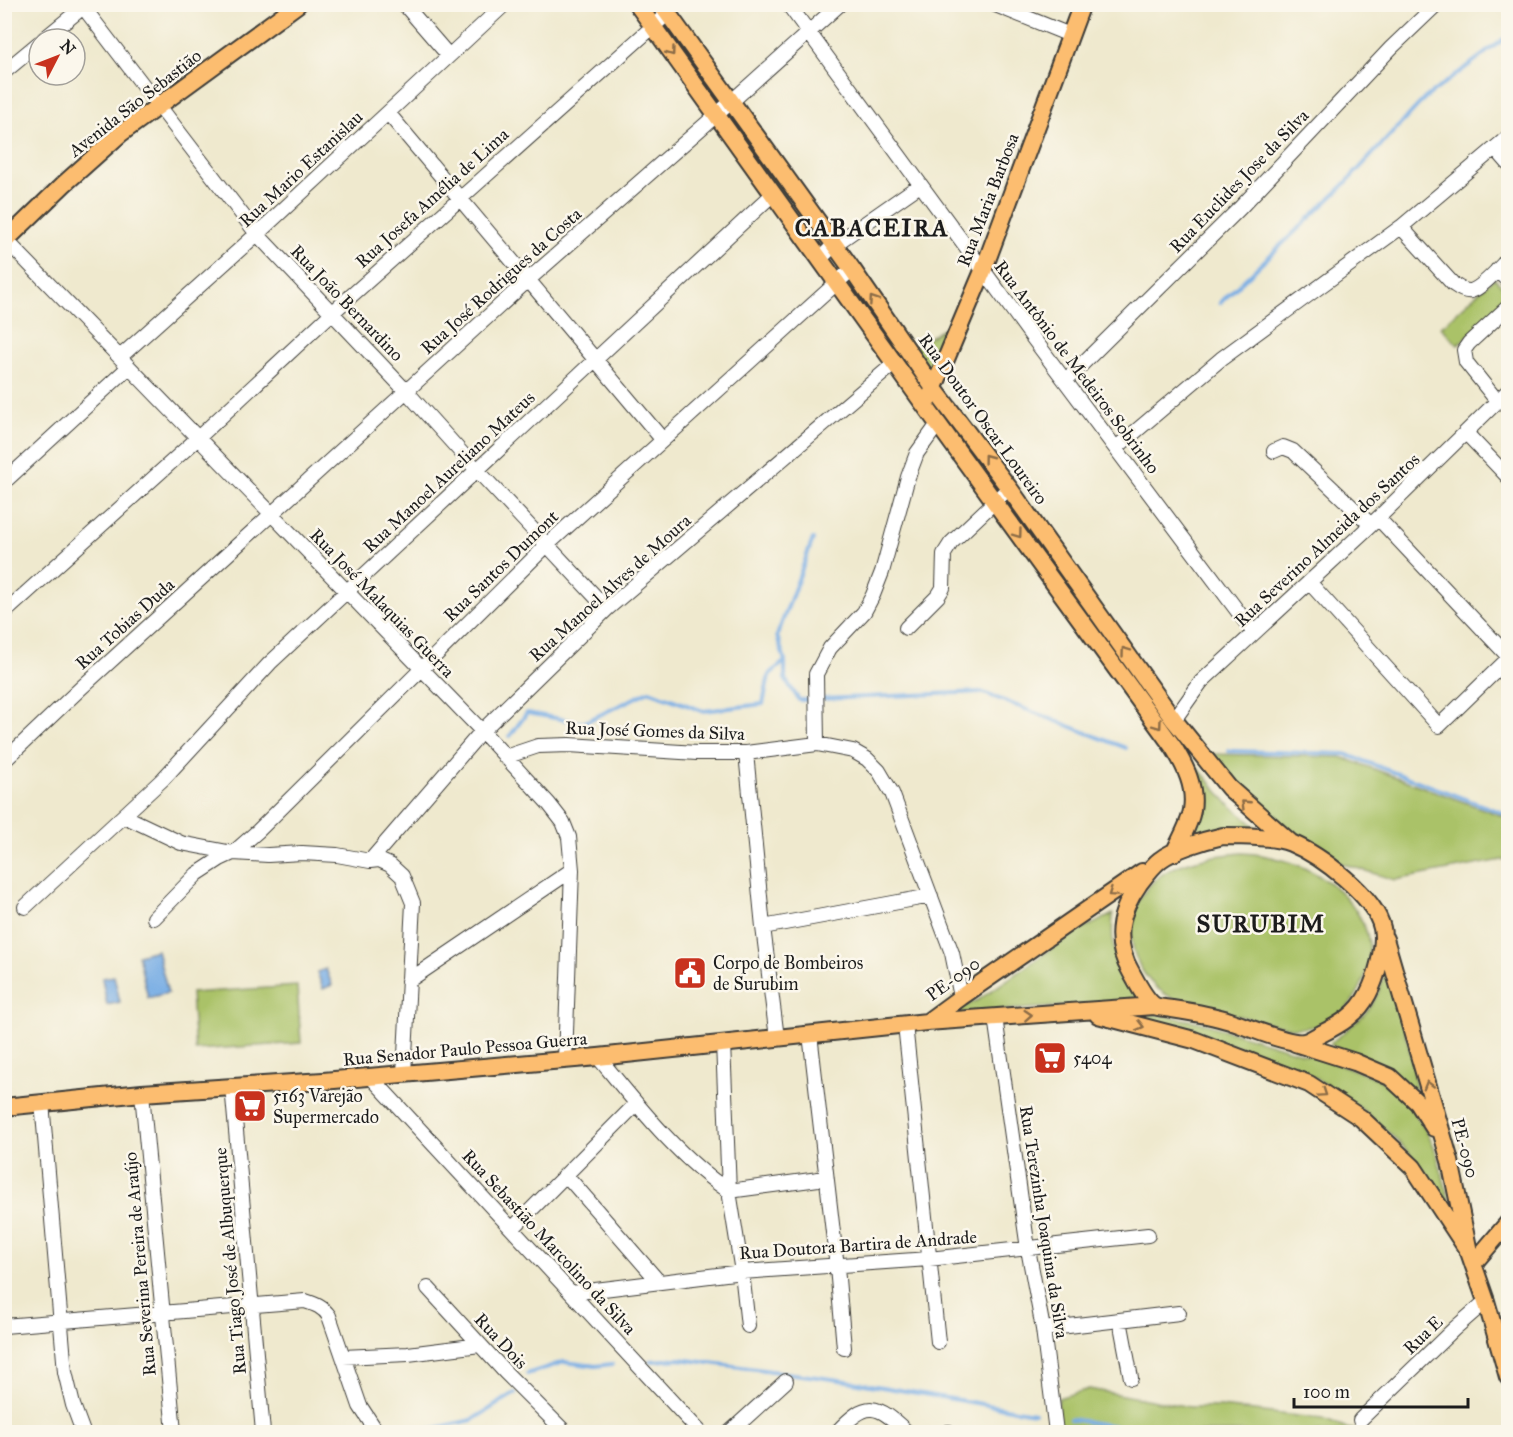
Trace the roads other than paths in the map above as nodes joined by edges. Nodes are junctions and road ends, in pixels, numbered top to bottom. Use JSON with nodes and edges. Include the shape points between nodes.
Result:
{"nodes":[{"id":1,"x":298,"y":4,"type":"edge"},
{"id":2,"x":404,"y":4,"type":"edge"},
{"id":3,"x":505,"y":4,"type":"edge"},
{"id":4,"x":637,"y":4,"type":"edge"},
{"id":5,"x":788,"y":4,"type":"edge"},
{"id":6,"x":840,"y":4,"type":"edge"},
{"id":7,"x":993,"y":4,"type":"edge"},
{"id":8,"x":1082,"y":4,"type":"edge"},
{"id":9,"x":1437,"y":4,"type":"edge"},
{"id":10,"x":82,"y":6,"type":"edge"},
{"id":11,"x":664,"y":9,"type":"edge"},
{"id":12,"x":652,"y":26,"type":"junction"},
{"id":13,"x":58,"y":27,"type":"edge"},
{"id":14,"x":808,"y":32,"type":"junction"},
{"id":15,"x":1070,"y":35,"type":"junction"},
{"id":16,"x":27,"y":53,"type":"edge"},
{"id":17,"x":449,"y":56,"type":"junction"},
{"id":18,"x":4,"y":72,"type":"edge"},
{"id":19,"x":732,"y":102,"type":"junction"},
{"id":20,"x":159,"y":106,"type":"junction"},
{"id":21,"x":388,"y":113,"type":"junction"},
{"id":22,"x":716,"y":115,"type":"junction"},
{"id":23,"x":1509,"y":137,"type":"edge"},
{"id":24,"x":1495,"y":148,"type":"junction"},
{"id":25,"x":1509,"y":163,"type":"edge"},
{"id":26,"x":920,"y":185,"type":"junction"},
{"id":27,"x":773,"y":194,"type":"junction"},
{"id":28,"x":459,"y":198,"type":"junction"},
{"id":29,"x":1401,"y":227,"type":"junction"},
{"id":30,"x":257,"y":234,"type":"junction"},
{"id":31,"x":5,"y":241,"type":"edge"},
{"id":32,"x":834,"y":245,"type":"junction"},
{"id":33,"x":820,"y":259,"type":"junction"},
{"id":34,"x":1509,"y":259,"type":"edge"},
{"id":35,"x":852,"y":269,"type":"junction"},
{"id":36,"x":1497,"y":270,"type":"junction"},
{"id":37,"x":983,"y":271,"type":"junction"},
{"id":38,"x":528,"y":280,"type":"junction"},
{"id":39,"x":837,"y":282,"type":"junction"},
{"id":40,"x":1509,"y":282,"type":"edge"},
{"id":41,"x":1509,"y":307,"type":"edge"},
{"id":42,"x":332,"y":313,"type":"junction"},
{"id":43,"x":595,"y":359,"type":"junction"},
{"id":44,"x":124,"y":362,"type":"junction"},
{"id":45,"x":895,"y":363,"type":"junction"},
{"id":46,"x":1065,"y":381,"type":"junction"},
{"id":47,"x":935,"y":390,"type":"junction"},
{"id":48,"x":406,"y":391,"type":"junction"},
{"id":49,"x":1509,"y":391,"type":"edge"},
{"id":50,"x":1498,"y":402,"type":"junction"},
{"id":51,"x":926,"y":406,"type":"junction"},
{"id":52,"x":938,"y":424,"type":"junction"},
{"id":53,"x":1466,"y":433,"type":"junction"},
{"id":54,"x":198,"y":438,"type":"junction"},
{"id":55,"x":662,"y":439,"type":"junction"},
{"id":56,"x":1116,"y":448,"type":"junction"},
{"id":57,"x":1274,"y":451,"type":"dead end"},
{"id":58,"x":477,"y":470,"type":"junction"},
{"id":59,"x":1509,"y":477,"type":"edge"},
{"id":60,"x":4,"y":482,"type":"edge"},
{"id":61,"x":1009,"y":489,"type":"junction"},
{"id":62,"x":995,"y":503,"type":"junction"},
{"id":63,"x":272,"y":515,"type":"junction"},
{"id":64,"x":1374,"y":522,"type":"junction"},
{"id":65,"x":548,"y":544,"type":"junction"},
{"id":66,"x":1309,"y":582,"type":"junction"},
{"id":67,"x":347,"y":592,"type":"junction"},
{"id":68,"x":607,"y":609,"type":"junction"},
{"id":69,"x":4,"y":613,"type":"edge"},
{"id":70,"x":906,"y":628,"type":"dead end"},
{"id":71,"x":1254,"y":633,"type":"junction"},
{"id":72,"x":1509,"y":658,"type":"edge"},
{"id":73,"x":421,"y":669,"type":"junction"},
{"id":74,"x":1174,"y":720,"type":"junction"},
{"id":75,"x":482,"y":731,"type":"junction"},
{"id":76,"x":817,"y":744,"type":"junction"},
{"id":77,"x":746,"y":753,"type":"junction"},
{"id":78,"x":505,"y":756,"type":"junction"},
{"id":79,"x":4,"y":761,"type":"edge"},
{"id":80,"x":124,"y":816,"type":"junction"},
{"id":81,"x":1290,"y":842,"type":"junction"},
{"id":82,"x":233,"y":853,"type":"junction"},
{"id":83,"x":1167,"y":856,"type":"junction"},
{"id":84,"x":370,"y":861,"type":"junction"},
{"id":85,"x":572,"y":870,"type":"junction"},
{"id":86,"x":931,"y":896,"type":"junction"},
{"id":87,"x":25,"y":907,"type":"dead end"},
{"id":88,"x":154,"y":918,"type":"dead end"},
{"id":89,"x":763,"y":927,"type":"junction"},
{"id":90,"x":1382,"y":929,"type":"junction"},
{"id":91,"x":408,"y":981,"type":"junction"},
{"id":92,"x":961,"y":997,"type":"junction"},
{"id":93,"x":1155,"y":1006,"type":"junction"},
{"id":94,"x":1084,"y":1011,"type":"junction"},
{"id":95,"x":995,"y":1017,"type":"junction"},
{"id":96,"x":927,"y":1022,"type":"junction"},
{"id":97,"x":905,"y":1024,"type":"junction"},
{"id":98,"x":810,"y":1034,"type":"junction"},
{"id":99,"x":1268,"y":1035,"type":"junction"},
{"id":100,"x":777,"y":1038,"type":"junction"},
{"id":101,"x":723,"y":1043,"type":"junction"},
{"id":102,"x":598,"y":1057,"type":"junction"},
{"id":103,"x":565,"y":1059,"type":"junction"},
{"id":104,"x":404,"y":1074,"type":"junction"},
{"id":105,"x":371,"y":1077,"type":"junction"},
{"id":106,"x":232,"y":1086,"type":"junction"},
{"id":107,"x":142,"y":1093,"type":"junction"},
{"id":108,"x":42,"y":1102,"type":"junction"},
{"id":109,"x":636,"y":1104,"type":"junction"},
{"id":110,"x":4,"y":1107,"type":"edge"},
{"id":111,"x":1450,"y":1161,"type":"junction"},
{"id":112,"x":566,"y":1175,"type":"junction"},
{"id":113,"x":826,"y":1178,"type":"junction"},
{"id":114,"x":729,"y":1191,"type":"junction"},
{"id":115,"x":1509,"y":1223,"type":"edge"},
{"id":116,"x":512,"y":1229,"type":"junction"},
{"id":117,"x":1148,"y":1235,"type":"dead end"},
{"id":118,"x":1028,"y":1249,"type":"junction"},
{"id":119,"x":1471,"y":1258,"type":"junction"},
{"id":120,"x":930,"y":1259,"type":"junction"},
{"id":121,"x":837,"y":1267,"type":"junction"},
{"id":122,"x":742,"y":1272,"type":"junction"},
{"id":123,"x":659,"y":1282,"type":"junction"},
{"id":124,"x":428,"y":1288,"type":"dead end"},
{"id":125,"x":571,"y":1293,"type":"junction"},
{"id":126,"x":1486,"y":1301,"type":"junction"},
{"id":127,"x":252,"y":1307,"type":"junction"},
{"id":128,"x":1179,"y":1312,"type":"dead end"},
{"id":129,"x":163,"y":1314,"type":"junction"},
{"id":130,"x":1120,"y":1320,"type":"junction"},
{"id":131,"x":59,"y":1321,"type":"junction"},
{"id":132,"x":4,"y":1326,"type":"edge"},
{"id":133,"x":748,"y":1326,"type":"dead end"},
{"id":134,"x":1043,"y":1329,"type":"junction"},
{"id":135,"x":938,"y":1342,"type":"dead end"},
{"id":136,"x":480,"y":1345,"type":"junction"},
{"id":137,"x":844,"y":1348,"type":"dead end"},
{"id":138,"x":343,"y":1357,"type":"junction"},
{"id":139,"x":1509,"y":1377,"type":"edge"},
{"id":140,"x":1131,"y":1378,"type":"dead end"},
{"id":141,"x":786,"y":1381,"type":"dead end"},
{"id":142,"x":1360,"y":1420,"type":"dead end"},
{"id":143,"x":83,"y":1432,"type":"edge"},
{"id":144,"x":174,"y":1432,"type":"edge"},
{"id":145,"x":263,"y":1432,"type":"edge"},
{"id":146,"x":377,"y":1432,"type":"edge"},
{"id":147,"x":565,"y":1432,"type":"edge"},
{"id":148,"x":700,"y":1432,"type":"edge"},
{"id":149,"x":730,"y":1432,"type":"edge"},
{"id":150,"x":837,"y":1432,"type":"edge"},
{"id":151,"x":907,"y":1432,"type":"edge"},
{"id":152,"x":1056,"y":1432,"type":"edge"}],
"edges":[{"from":1,"to":20,"type":"main road","name":"Avenida São Sebastião"},
{"from":2,"to":17,"type":"street"},
{"from":3,"to":17,"type":"street","name":"Rua Mario Estanislau"},
{"from":4,"to":12,"type":"main road"},
{"from":5,"to":14,"type":"street","name":"Rua Antônio de Medeiros Sobrinho"},
{"from":6,"to":14,"type":"street","name":"Rua José Rodrigues da Costa"},
{"from":7,"to":15,"type":"street"},
{"from":8,"to":15,"type":"main road","name":"Rua Maria Barbosa"},
{"from":9,"to":46,"type":"street","name":"Rua Euclides Jose da Silva","via":[[1240,208]]},
{"from":10,"to":13,"type":"street"},
{"from":10,"to":20,"type":"street","name":"Rua João Bernardino"},
{"from":11,"to":12,"type":"street","name":"Rua Josefa Amélia de Lima"},
{"from":11,"to":19,"type":"main road","name":"Rua Doutor Oscar Loureiro"},
{"from":12,"to":22,"type":"main road","one_way":true},
{"from":12,"to":28,"type":"street","name":"Rua Josefa Amélia de Lima"},
{"from":14,"to":19,"type":"street","name":"Rua José Rodrigues da Costa"},
{"from":14,"to":26,"type":"street","name":"Rua Antônio de Medeiros Sobrinho"},
{"from":15,"to":37,"type":"main road","name":"Rua Maria Barbosa"},
{"from":16,"to":18,"type":"street"},
{"from":17,"to":21,"type":"street","name":"Rua Mario Estanislau"},
{"from":19,"to":22,"type":"street","name":"Rua José Rodrigues da Costa"},
{"from":19,"to":32,"type":"main road","name":"Rua Doutor Oscar Loureiro"},
{"from":20,"to":30,"type":"street","name":"Rua João Bernardino"},
{"from":20,"to":31,"type":"main road","name":"Avenida São Sebastião","via":[[96,155]]},
{"from":21,"to":28,"type":"street"},
{"from":21,"to":30,"type":"street","name":"Rua Mario Estanislau"},
{"from":22,"to":27,"type":"main road"},
{"from":22,"to":38,"type":"street","name":"Rua José Rodrigues da Costa"},
{"from":23,"to":24,"type":"street"},
{"from":24,"to":25,"type":"street"},
{"from":24,"to":29,"type":"street"},
{"from":26,"to":32,"type":"street"},
{"from":26,"to":37,"type":"street","name":"Rua Antônio de Medeiros Sobrinho"},
{"from":27,"to":33,"type":"main road"},
{"from":27,"to":43,"type":"street","name":"Rua Manoel Aureliano Mateus"},
{"from":28,"to":38,"type":"street"},
{"from":28,"to":42,"type":"street","name":"Rua Josefa Amélia de Lima"},
{"from":29,"to":36,"type":"street","via":[[1462,291],[1478,287]]},
{"from":29,"to":56,"type":"street","via":[[1221,359]]},
{"from":30,"to":42,"type":"street","name":"Rua João Bernardino"},
{"from":30,"to":44,"type":"street","name":"Rua Mario Estanislau"},
{"from":31,"to":44,"type":"street","name":"Rua José Malaquias Guerra"},
{"from":32,"to":33,"type":"street"},
{"from":32,"to":35,"type":"main road","name":"Rua Doutor Oscar Loureiro"},
{"from":33,"to":39,"type":"main road"},
{"from":34,"to":36,"type":"street"},
{"from":35,"to":39,"type":"street","name":"Rua Santos Dumont"},
{"from":47,"to":35,"type":"main road","name":"Rua Doutor Oscar Loureiro","one_way":true},
{"from":36,"to":40,"type":"street"},
{"from":37,"to":46,"type":"street","name":"Rua Antônio de Medeiros Sobrinho"},
{"from":37,"to":47,"type":"main road","name":"Rua Maria Barbosa"},
{"from":38,"to":43,"type":"street"},
{"from":38,"to":48,"type":"street","name":"Rua José Rodrigues da Costa"},
{"from":39,"to":45,"type":"main road"},
{"from":39,"to":55,"type":"street","name":"Rua Santos Dumont"},
{"from":41,"to":50,"type":"street","via":[[1464,350],[1466,362]]},
{"from":42,"to":48,"type":"street","name":"Rua João Bernardino"},
{"from":42,"to":54,"type":"street","name":"Rua Josefa Amélia de Lima"},
{"from":43,"to":55,"type":"street"},
{"from":43,"to":58,"type":"street","name":"Rua Manoel Aureliano Mateus"},
{"from":44,"to":54,"type":"street","name":"Rua José Malaquias Guerra"},
{"from":44,"to":60,"type":"street","name":"Rua Mario Estanislau"},
{"from":45,"to":51,"type":"main road"},
{"from":45,"to":68,"type":"street","name":"Rua Manoel Alves de Moura"},
{"from":46,"to":56,"type":"street","name":"Rua Antônio de Medeiros Sobrinho"},
{"from":47,"to":51,"type":"main road","name":"Rua Maria Barbosa"},
{"from":61,"to":47,"type":"main road","name":"Rua Doutor Oscar Loureiro","one_way":true},
{"from":48,"to":58,"type":"street","name":"Rua João Bernardino"},
{"from":48,"to":63,"type":"street","name":"Rua José Rodrigues da Costa"},
{"from":49,"to":50,"type":"street","name":"Rua Severino Almeida dos Santos"},
{"from":50,"to":53,"type":"street","name":"Rua Severino Almeida dos Santos"},
{"from":51,"to":52,"type":"main road"},
{"from":52,"to":62,"type":"main road"},
{"from":52,"to":76,"type":"street","via":[[917,453],[873,596],[864,612],[830,648],[816,674]]},
{"from":53,"to":59,"type":"street"},
{"from":53,"to":64,"type":"street","name":"Rua Severino Almeida dos Santos"},
{"from":54,"to":63,"type":"street","name":"Rua José Malaquias Guerra"},
{"from":54,"to":69,"type":"street","name":"Rua Josefa Amélia de Lima"},
{"from":55,"to":65,"type":"street","name":"Rua Santos Dumont"},
{"from":56,"to":71,"type":"street","name":"Rua Antônio de Medeiros Sobrinho"},
{"from":57,"to":64,"type":"street","via":[[1283,447],[1293,451]]},
{"from":58,"to":65,"type":"street","name":"Rua João Bernardino"},
{"from":58,"to":67,"type":"street","name":"Rua Manoel Aureliano Mateus"},
{"from":61,"to":62,"type":"street"},
{"from":74,"to":61,"type":"main road","name":"Rua Doutor Oscar Loureiro","one_way":true},
{"from":62,"to":70,"type":"street","via":[[951,543],[944,554],[943,588]]},
{"from":62,"to":83,"type":"main road","one_way":true,"via":[[1187,770],[1192,810]]},
{"from":63,"to":67,"type":"street","name":"Rua José Malaquias Guerra"},
{"from":63,"to":79,"type":"street","name":"Rua Tobias Duda"},
{"from":64,"to":66,"type":"street","name":"Rua Severino Almeida dos Santos"},
{"from":64,"to":72,"type":"street"},
{"from":65,"to":68,"type":"street","name":"Rua João Bernardino"},
{"from":65,"to":73,"type":"street","name":"Rua Santos Dumont"},
{"from":66,"to":71,"type":"street","name":"Rua Severino Almeida dos Santos"},
{"from":66,"to":72,"type":"street","via":[[1439,726]]},
{"from":67,"to":73,"type":"street","name":"Rua José Malaquias Guerra"},
{"from":67,"to":80,"type":"street","name":"Rua Manoel Aureliano Mateus","via":[[270,663]]},
{"from":68,"to":75,"type":"street","name":"Rua Manoel Alves de Moura"},
{"from":71,"to":74,"type":"street","name":"Rua Severino Almeida dos Santos","via":[[1201,682]]},
{"from":73,"to":75,"type":"street","name":"Rua José Malaquias Guerra"},
{"from":73,"to":82,"type":"street","name":"Rua Santos Dumont"},
{"from":81,"to":74,"type":"main road","name":"Rua Doutor Oscar Loureiro","one_way":true,"via":[[1229,788]]},
{"from":75,"to":78,"type":"street","name":"Rua José Malaquias Guerra"},
{"from":75,"to":84,"type":"street","name":"Rua Manoel Alves de Moura"},
{"from":76,"to":77,"type":"street","name":"Rua José Gomes da Silva"},
{"from":76,"to":86,"type":"street","name":"Rua José Gomes da Silva","via":[[853,751],[879,771],[892,793]]},
{"from":77,"to":78,"type":"street","name":"Rua José Gomes da Silva","via":[[569,745],[538,746]]},
{"from":77,"to":89,"type":"street"},
{"from":78,"to":85,"type":"street","name":"Rua José Malaquias Guerra","via":[[563,822],[569,837]]},
{"from":80,"to":82,"type":"street","via":[[181,843]]},
{"from":80,"to":87,"type":"street","name":"Rua Manoel Aureliano Mateus"},
{"from":81,"to":83,"type":"main road","number":"PE-090","via":[[1223,836]]},
{"from":81,"to":90,"type":"main road","number":"PE-090","via":[[1356,888],[1372,907]]},
{"from":82,"to":84,"type":"street","via":[[338,855]]},
{"from":82,"to":88,"type":"street","name":"Rua Santos Dumont","via":[[197,874]]},
{"from":83,"to":92,"type":"main road","name":"PE-090","number":"PE-090","one_way":true},
{"from":83,"to":93,"type":"main road","number":"PE-090","via":[[1143,878],[1127,901],[1119,939],[1126,964]]},
{"from":84,"to":91,"type":"street","via":[[390,865],[402,876],[413,903]]},
{"from":85,"to":91,"type":"street"},
{"from":85,"to":103,"type":"street","name":"Rua José Malaquias Guerra"},
{"from":86,"to":89,"type":"street"},
{"from":86,"to":92,"type":"street","name":"Rua José Gomes da Silva","via":[[952,953]]},
{"from":89,"to":100,"type":"street"},
{"from":90,"to":99,"type":"main road","number":"PE-090","via":[[1375,981],[1362,1006],[1341,1024],[1303,1042]]},
{"from":111,"to":90,"type":"main road","name":"PE-090","number":"PE-090","one_way":true},
{"from":91,"to":104,"type":"street"},
{"from":92,"to":96,"type":"main road","name":"PE-090","number":"PE-090"},
{"from":93,"to":94,"type":"main road","name":"PE-090","number":"PE-090"},
{"from":93,"to":99,"type":"main road","number":"PE-090","via":[[1227,1020]]},
{"from":95,"to":94,"type":"main road","name":"PE-090","number":"PE-090","one_way":true},
{"from":94,"to":119,"type":"main road","number":"PE-090","one_way":true,"via":[[1194,1040],[1309,1083],[1361,1118],[1413,1167]]},
{"from":95,"to":96,"type":"main road","name":"PE-090","number":"PE-090"},
{"from":95,"to":118,"type":"street","name":"Rua Terezinha Joaquina da Silva"},
{"from":96,"to":97,"type":"main road","name":"Rua Senador Paulo Pessoa Guerra","number":"PE-090"},
{"from":97,"to":98,"type":"main road","name":"Rua Senador Paulo Pessoa Guerra","number":"PE-090"},
{"from":97,"to":120,"type":"street"},
{"from":98,"to":100,"type":"main road","name":"Rua Senador Paulo Pessoa Guerra","number":"PE-090"},
{"from":98,"to":113,"type":"street"},
{"from":99,"to":111,"type":"main road","number":"PE-090","via":[[1390,1077],[1418,1103]]},
{"from":100,"to":101,"type":"main road","name":"Rua Senador Paulo Pessoa Guerra","number":"PE-090"},
{"from":101,"to":102,"type":"main road","name":"Rua Senador Paulo Pessoa Guerra","number":"PE-090"},
{"from":101,"to":114,"type":"street"},
{"from":102,"to":103,"type":"main road","name":"Rua Senador Paulo Pessoa Guerra","number":"PE-090"},
{"from":102,"to":109,"type":"street"},
{"from":103,"to":104,"type":"main road","name":"Rua Senador Paulo Pessoa Guerra","number":"PE-090"},
{"from":104,"to":105,"type":"main road","name":"Rua Senador Paulo Pessoa Guerra","number":"PE-090"},
{"from":105,"to":106,"type":"main road","name":"Rua Senador Paulo Pessoa Guerra","number":"PE-090"},
{"from":105,"to":116,"type":"street","name":"Rua Sebastião Marcolino da Silva"},
{"from":106,"to":107,"type":"main road","name":"Rua Senador Paulo Pessoa Guerra","number":"PE-090"},
{"from":106,"to":127,"type":"street","name":"Rua Tiago José de Albuquerque"},
{"from":107,"to":108,"type":"main road","name":"Rua Senador Paulo Pessoa Guerra","number":"PE-090"},
{"from":107,"to":129,"type":"street","name":"Rua Severina Pereira de Araújo"},
{"from":108,"to":110,"type":"main road","name":"Rua Senador Paulo Pessoa Guerra","number":"PE-090"},
{"from":108,"to":131,"type":"street"},
{"from":109,"to":112,"type":"street"},
{"from":109,"to":114,"type":"street","via":[[707,1177]]},
{"from":111,"to":119,"type":"main road","name":"PE-090","number":"PE-090"},
{"from":112,"to":116,"type":"street"},
{"from":112,"to":123,"type":"street"},
{"from":113,"to":114,"type":"street"},
{"from":113,"to":121,"type":"street"},
{"from":114,"to":122,"type":"street"},
{"from":115,"to":119,"type":"main road"},
{"from":116,"to":125,"type":"street","name":"Rua Sebastião Marcolino da Silva"},
{"from":117,"to":118,"type":"street","name":"Rua Doutora Bartira de Andrade"},
{"from":118,"to":120,"type":"street","name":"Rua Doutora Bartira de Andrade"},
{"from":118,"to":134,"type":"street","name":"Rua Terezinha Joaquina da Silva"},
{"from":119,"to":126,"type":"main road","name":"PE-090","number":"PE-090"},
{"from":120,"to":121,"type":"street","name":"Rua Doutora Bartira de Andrade"},
{"from":120,"to":135,"type":"street"},
{"from":121,"to":122,"type":"street","name":"Rua Doutora Bartira de Andrade"},
{"from":121,"to":137,"type":"street"},
{"from":122,"to":123,"type":"street","name":"Rua Doutora Bartira de Andrade"},
{"from":122,"to":133,"type":"street"},
{"from":123,"to":125,"type":"street","name":"Rua Doutora Bartira de Andrade"},
{"from":124,"to":136,"type":"street","name":"Rua Dois"},
{"from":125,"to":148,"type":"street","name":"Rua Sebastião Marcolino da Silva"},
{"from":126,"to":139,"type":"main road","name":"PE-090","number":"PE-090"},
{"from":126,"to":142,"type":"street","name":"Rua E"},
{"from":127,"to":129,"type":"street"},
{"from":127,"to":138,"type":"street","via":[[314,1303],[329,1316]]},
{"from":127,"to":145,"type":"street","name":"Rua Tiago José de Albuquerque"},
{"from":128,"to":130,"type":"street"},
{"from":129,"to":131,"type":"street"},
{"from":129,"to":144,"type":"street","name":"Rua Severina Pereira de Araújo"},
{"from":130,"to":134,"type":"street"},
{"from":130,"to":140,"type":"street"},
{"from":131,"to":132,"type":"street"},
{"from":131,"to":143,"type":"street","via":[[65,1372]]},
{"from":134,"to":152,"type":"street","name":"Rua Terezinha Joaquina da Silva"},
{"from":136,"to":138,"type":"street"},
{"from":136,"to":147,"type":"street","name":"Rua Dois"},
{"from":138,"to":146,"type":"street","via":[[360,1406]]},
{"from":141,"to":149,"type":"street"},
{"from":150,"to":151,"type":"street","via":[[863,1410],[875,1409],[888,1414]]}]}
